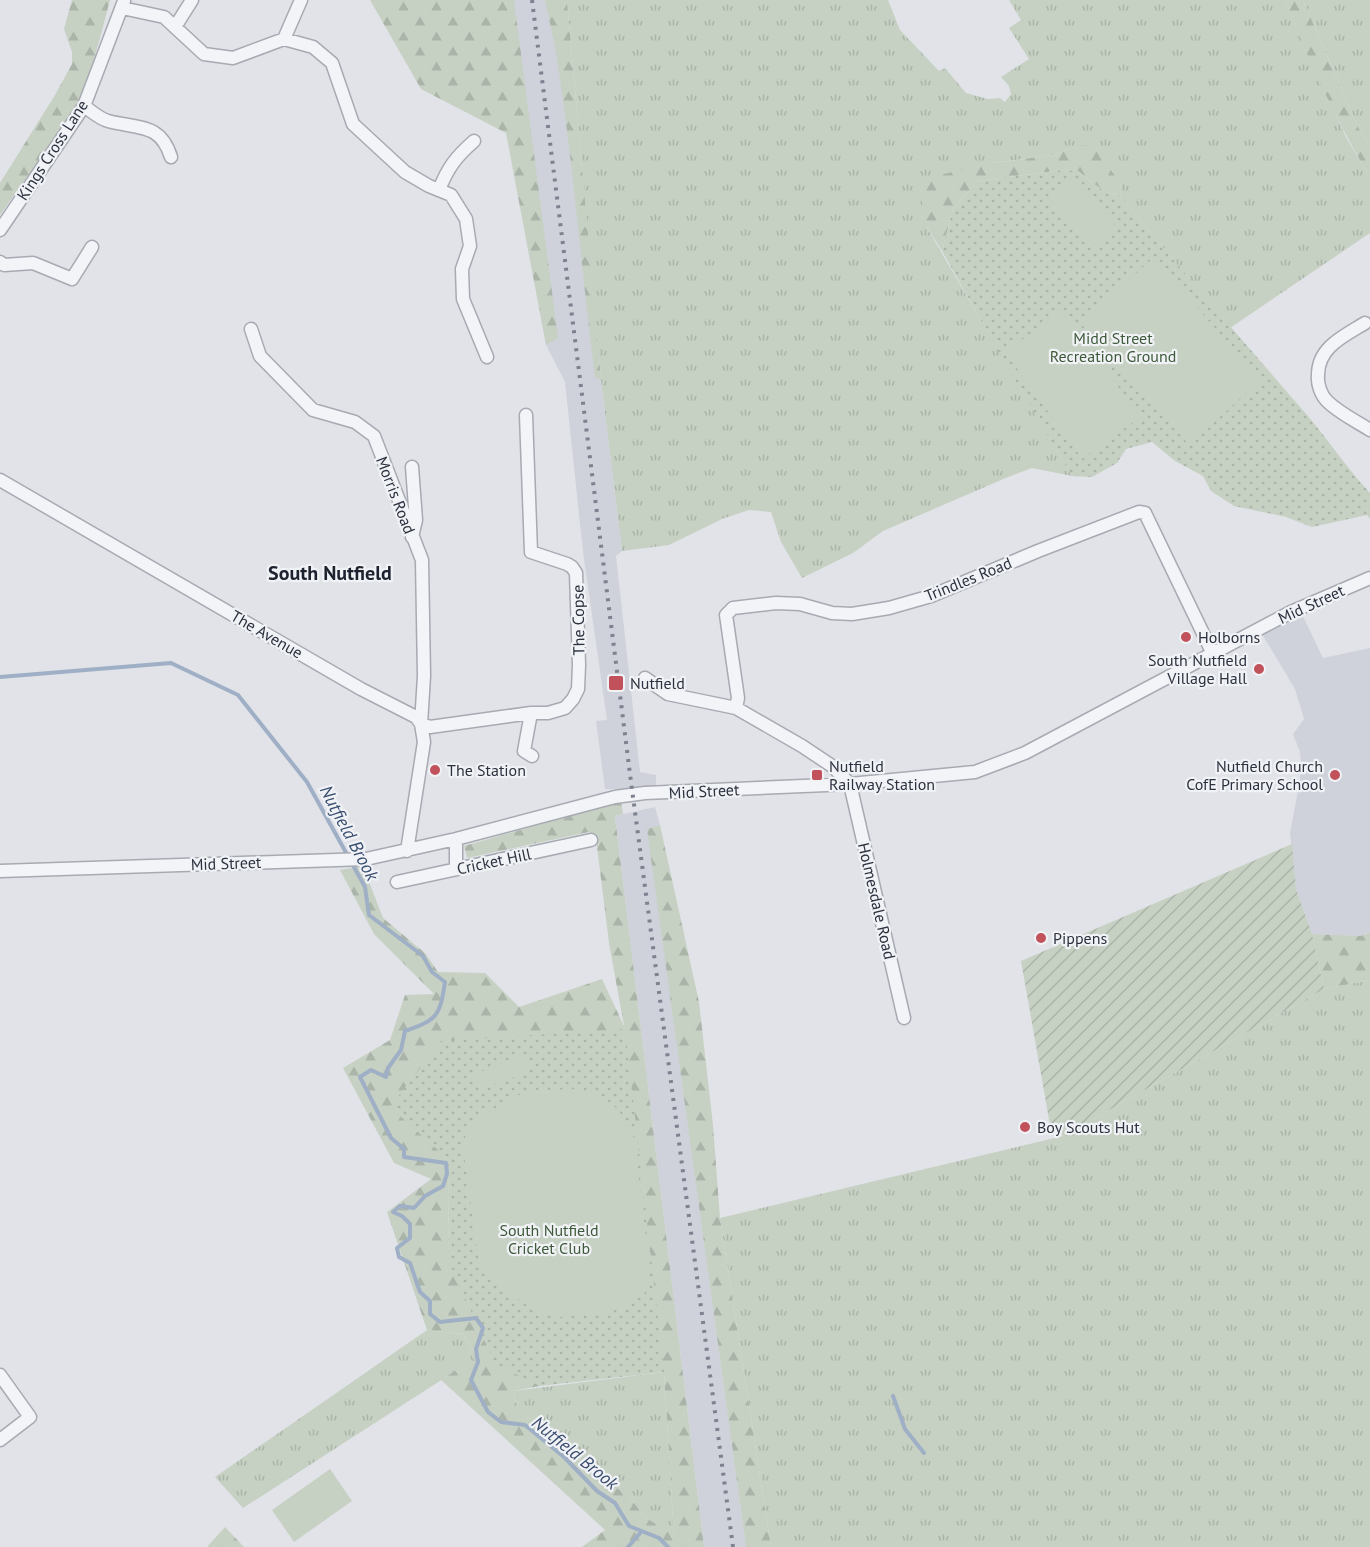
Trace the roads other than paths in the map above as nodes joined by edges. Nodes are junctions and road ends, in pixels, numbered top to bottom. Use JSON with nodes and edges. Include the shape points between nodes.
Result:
{"nodes":[{"id":1,"x":192,"y":0,"type":"edge"},
{"id":2,"x":302,"y":0,"type":"edge"},
{"id":3,"x":123,"y":4,"type":"edge"},
{"id":4,"x":175,"y":27,"type":"junction"},
{"id":5,"x":284,"y":39,"type":"junction"},
{"id":6,"x":84,"y":106,"type":"junction"},
{"id":7,"x":474,"y":141,"type":"dead end"},
{"id":8,"x":171,"y":157,"type":"dead end"},
{"id":9,"x":439,"y":190,"type":"junction"},
{"id":10,"x":0,"y":230,"type":"edge"},
{"id":11,"x":92,"y":247,"type":"dead end"},
{"id":12,"x":0,"y":262,"type":"edge"},
{"id":13,"x":1365,"y":323,"type":"dead end"},
{"id":14,"x":251,"y":329,"type":"dead end"},
{"id":15,"x":487,"y":357,"type":"dead end"},
{"id":16,"x":526,"y":415,"type":"dead end"},
{"id":17,"x":1370,"y":430,"type":"edge"},
{"id":18,"x":412,"y":468,"type":"dead end"},
{"id":19,"x":0,"y":480,"type":"edge"},
{"id":20,"x":412,"y":537,"type":"junction"},
{"id":21,"x":1370,"y":578,"type":"edge"},
{"id":22,"x":1213,"y":654,"type":"junction"},
{"id":23,"x":645,"y":678,"type":"dead end"},
{"id":24,"x":736,"y":708,"type":"junction"},
{"id":25,"x":531,"y":713,"type":"junction"},
{"id":26,"x":421,"y":724,"type":"junction"},
{"id":27,"x":532,"y":756,"type":"dead end"},
{"id":28,"x":850,"y":784,"type":"junction"},
{"id":29,"x":456,"y":840,"type":"junction"},
{"id":30,"x":591,"y":840,"type":"dead end"},
{"id":31,"x":407,"y":851,"type":"junction"},
{"id":32,"x":456,"y":869,"type":"junction"},
{"id":33,"x":0,"y":871,"type":"edge"},
{"id":34,"x":397,"y":882,"type":"dead end"},
{"id":35,"x":904,"y":1018,"type":"dead end"},
{"id":36,"x":0,"y":1375,"type":"edge"},
{"id":37,"x":0,"y":1440,"type":"edge"}],
"edges":[{"from":1,"to":4,"type":"street"},
{"from":2,"to":5,"type":"street"},
{"from":3,"to":4,"type":"street","via":[[164,17]]},
{"from":3,"to":6,"type":"street","name":"Kings Cross Lane"},
{"from":4,"to":5,"type":"street","via":[[204,54],[233,58]]},
{"from":5,"to":9,"type":"street","via":[[313,47],[333,63],[353,124],[405,172]]},
{"from":6,"to":8,"type":"street","via":[[106,121],[155,133],[167,144]]},
{"from":6,"to":10,"type":"street","name":"Kings Cross Lane"},
{"from":7,"to":9,"type":"street","via":[[455,158]]},
{"from":9,"to":15,"type":"street","via":[[451,195],[466,219],[470,246],[462,269],[463,299]]},
{"from":11,"to":12,"type":"street","via":[[72,279],[33,263]]},
{"from":13,"to":17,"type":"street","via":[[1324,351],[1317,380],[1327,401]]},
{"from":14,"to":20,"type":"street","name":"Morris Road","via":[[260,356],[313,410],[354,422],[374,436]]},
{"from":16,"to":25,"type":"street","name":"The Copse","via":[[531,552],[567,564],[576,573],[579,654],[578,689],[573,699],[565,708]]},
{"from":18,"to":20,"type":"street","via":[[416,520]]},
{"from":19,"to":26,"type":"street","name":"The Avenue","via":[[416,717]]},
{"from":20,"to":26,"type":"street","name":"Morris Road","via":[[422,560]]},
{"from":21,"to":22,"type":"street","name":"Mid Street","via":[[1291,612]]},
{"from":22,"to":24,"type":"street","name":"Trindles Road","via":[[1145,513],[1139,512],[931,596],[889,608],[852,614],[832,613],[800,603],[733,608],[726,615],[738,698]]},
{"from":22,"to":28,"type":"street","name":"Mid Street","via":[[1025,753],[975,772]]},
{"from":23,"to":24,"type":"street","via":[[668,694]]},
{"from":24,"to":28,"type":"street","via":[[802,746]]},
{"from":25,"to":26,"type":"street","via":[[430,727]]},
{"from":25,"to":27,"type":"street","via":[[524,751]]},
{"from":26,"to":31,"type":"street","via":[[424,742]]},
{"from":28,"to":29,"type":"street","name":"Mid Street","via":[[615,797]]},
{"from":28,"to":35,"type":"street","name":"Holmesdale Road"},
{"from":29,"to":31,"type":"street","name":"Mid Street"},
{"from":29,"to":32,"type":"street"},
{"from":30,"to":32,"type":"street","name":"Cricket Hill"},
{"from":31,"to":33,"type":"street","name":"Mid Street","via":[[366,859]]},
{"from":32,"to":34,"type":"street","name":"Cricket Hill"},
{"from":36,"to":37,"type":"street","via":[[30,1417]]}]}
